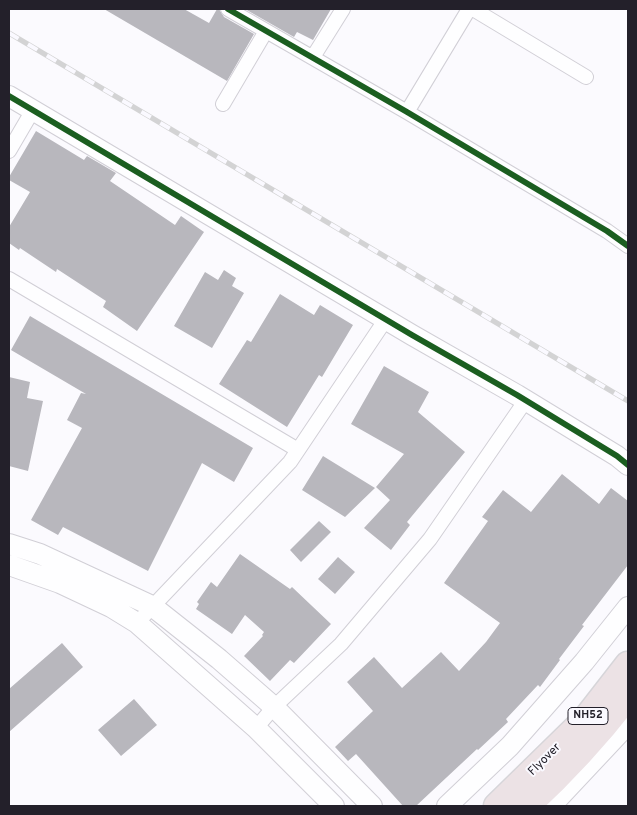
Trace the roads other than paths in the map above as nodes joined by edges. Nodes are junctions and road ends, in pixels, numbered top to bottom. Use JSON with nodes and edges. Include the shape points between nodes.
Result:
{"nodes":[{"id":1,"x":228,"y":9,"type":"edge"},
{"id":2,"x":343,"y":9,"type":"edge"},
{"id":3,"x":471,"y":9,"type":"edge"},
{"id":4,"x":266,"y":31,"type":"junction"},
{"id":5,"x":313,"y":57,"type":"junction"},
{"id":6,"x":586,"y":77,"type":"dead end"},
{"id":7,"x":9,"y":96,"type":"edge"},
{"id":8,"x":223,"y":104,"type":"dead end"},
{"id":9,"x":33,"y":110,"type":"junction"},
{"id":10,"x":407,"y":112,"type":"junction"},
{"id":11,"x":9,"y":151,"type":"edge"},
{"id":12,"x":628,"y":246,"type":"edge"},
{"id":13,"x":9,"y":279,"type":"edge"},
{"id":14,"x":386,"y":319,"type":"junction"},
{"id":15,"x":526,"y":400,"type":"junction"},
{"id":16,"x":298,"y":450,"type":"junction"},
{"id":17,"x":628,"y":465,"type":"edge"},
{"id":18,"x":9,"y":544,"type":"edge"},
{"id":19,"x":9,"y":564,"type":"edge"},
{"id":20,"x":152,"y":606,"type":"junction"},
{"id":21,"x":628,"y":607,"type":"edge"},
{"id":22,"x":137,"y":623,"type":"junction"},
{"id":23,"x":628,"y":664,"type":"edge"},
{"id":24,"x":628,"y":696,"type":"edge"},
{"id":25,"x":274,"y":707,"type":"junction"},
{"id":26,"x":628,"y":724,"type":"edge"},
{"id":27,"x":256,"y":728,"type":"junction"},
{"id":28,"x":552,"y":769,"type":"junction"},
{"id":29,"x":334,"y":806,"type":"edge"},
{"id":30,"x":372,"y":806,"type":"edge"},
{"id":31,"x":447,"y":806,"type":"edge"},
{"id":32,"x":497,"y":806,"type":"edge"},
{"id":33,"x":527,"y":806,"type":"edge"},
{"id":34,"x":551,"y":806,"type":"edge"}],
"edges":[{"from":1,"to":4,"type":"street"},
{"from":2,"to":5,"type":"street"},
{"from":3,"to":6,"type":"street"},
{"from":3,"to":10,"type":"street"},
{"from":4,"to":5,"type":"street"},
{"from":4,"to":8,"type":"street"},
{"from":5,"to":10,"type":"street"},
{"from":7,"to":9,"type":"street"},
{"from":9,"to":11,"type":"street"},
{"from":9,"to":14,"type":"street"},
{"from":10,"to":12,"type":"street"},
{"from":13,"to":16,"type":"street"},
{"from":14,"to":15,"type":"street"},
{"from":14,"to":16,"type":"street"},
{"from":15,"to":17,"type":"street"},
{"from":15,"to":25,"type":"street","via":[[430,539],[340,644]]},
{"from":16,"to":20,"type":"street"},
{"from":18,"to":20,"type":"street","via":[[40,554]]},
{"from":19,"to":22,"type":"street","via":[[60,583]]},
{"from":20,"to":22,"type":"street"},
{"from":20,"to":25,"type":"street"},
{"from":21,"to":31,"type":"street","via":[[510,746]]},
{"from":22,"to":27,"type":"street"},
{"from":23,"to":28,"type":"highway","name":"Flyover","number":"NH52"},
{"from":24,"to":28,"type":"highway","name":"Flyover","number":"NH52","via":[[602,729]]},
{"from":25,"to":27,"type":"street"},
{"from":25,"to":30,"type":"street"},
{"from":26,"to":34,"type":"street"},
{"from":27,"to":29,"type":"street"},
{"from":28,"to":32,"type":"highway","name":"Flyover","number":"NH52"},
{"from":28,"to":33,"type":"highway","name":"Flyover","number":"NH52"}]}
